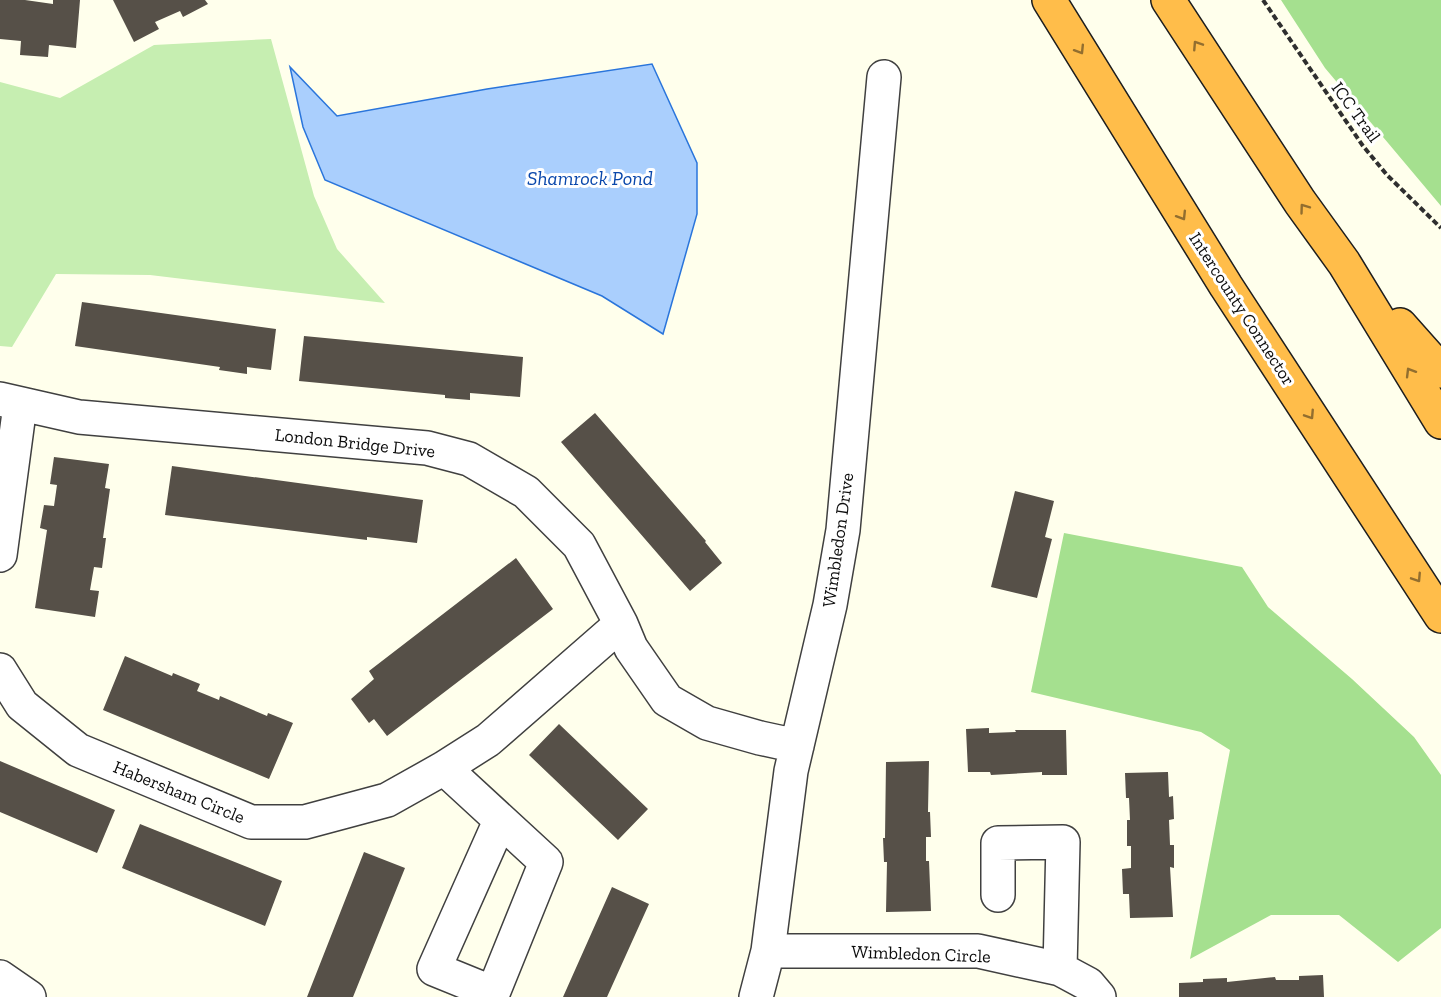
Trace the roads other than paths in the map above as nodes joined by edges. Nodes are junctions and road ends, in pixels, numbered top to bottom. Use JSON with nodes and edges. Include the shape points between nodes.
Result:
{"nodes":[{"id":1,"x":1049,"y":0,"type":"edge"},
{"id":2,"x":1168,"y":0,"type":"edge"},
{"id":3,"x":884,"y":77,"type":"dead end"},
{"id":4,"x":1344,"y":263,"type":"junction"},
{"id":5,"x":1441,"y":371,"type":"edge"},
{"id":6,"x":10,"y":402,"type":"edge"},
{"id":7,"x":1441,"y":422,"type":"edge"},
{"id":8,"x":0,"y":555,"type":"edge"},
{"id":9,"x":1441,"y":616,"type":"edge"},
{"id":10,"x":621,"y":624,"type":"junction"},
{"id":11,"x":0,"y":670,"type":"edge"},
{"id":12,"x":797,"y":746,"type":"junction"},
{"id":13,"x":444,"y":768,"type":"junction"},
{"id":14,"x":500,"y":821,"type":"junction"},
{"id":15,"x":998,"y":895,"type":"dead end"},
{"id":16,"x":768,"y":951,"type":"junction"},
{"id":17,"x":1060,"y":969,"type":"junction"},
{"id":18,"x":0,"y":977,"type":"edge"},
{"id":19,"x":29,"y":997,"type":"edge"},
{"id":20,"x":756,"y":997,"type":"edge"},
{"id":21,"x":1099,"y":997,"type":"edge"}],
"edges":[{"from":1,"to":9,"type":"highway","name":"Intercounty Connector","one_way":true,"via":[[1226,286]]},
{"from":4,"to":2,"type":"highway","one_way":true},
{"from":3,"to":12,"type":"street","name":"Wimbledon Drive","via":[[843,530]]},
{"from":4,"to":5,"type":"highway"},
{"from":7,"to":4,"type":"highway","one_way":true},
{"from":6,"to":8,"type":"street"},
{"from":6,"to":10,"type":"street","name":"London Bridge Drive","via":[[80,417],[427,448],[469,459],[526,492],[579,545]]},
{"from":10,"to":12,"type":"street","name":"London Bridge Drive","via":[[631,648],[667,700],[707,723]]},
{"from":10,"to":13,"type":"street","name":"Habersham Circle","via":[[488,740]]},
{"from":11,"to":13,"type":"street","name":"Habersham Circle","via":[[22,705],[78,750],[251,822],[305,822],[387,800]]},
{"from":12,"to":16,"type":"street","name":"Wimbledon Drive"},
{"from":13,"to":14,"type":"street"},
{"from":14,"to":14,"type":"street","via":[[546,862],[493,993],[434,969]]},
{"from":15,"to":17,"type":"street","via":[[998,843],[1063,842]]},
{"from":16,"to":17,"type":"street","name":"Wimbledon Circle","via":[[978,951]]},
{"from":16,"to":20,"type":"street","name":"Wimbledon Drive"},
{"from":17,"to":21,"type":"street","name":"Wimbledon Circle","via":[[1088,984]]},
{"from":18,"to":19,"type":"street"}]}
